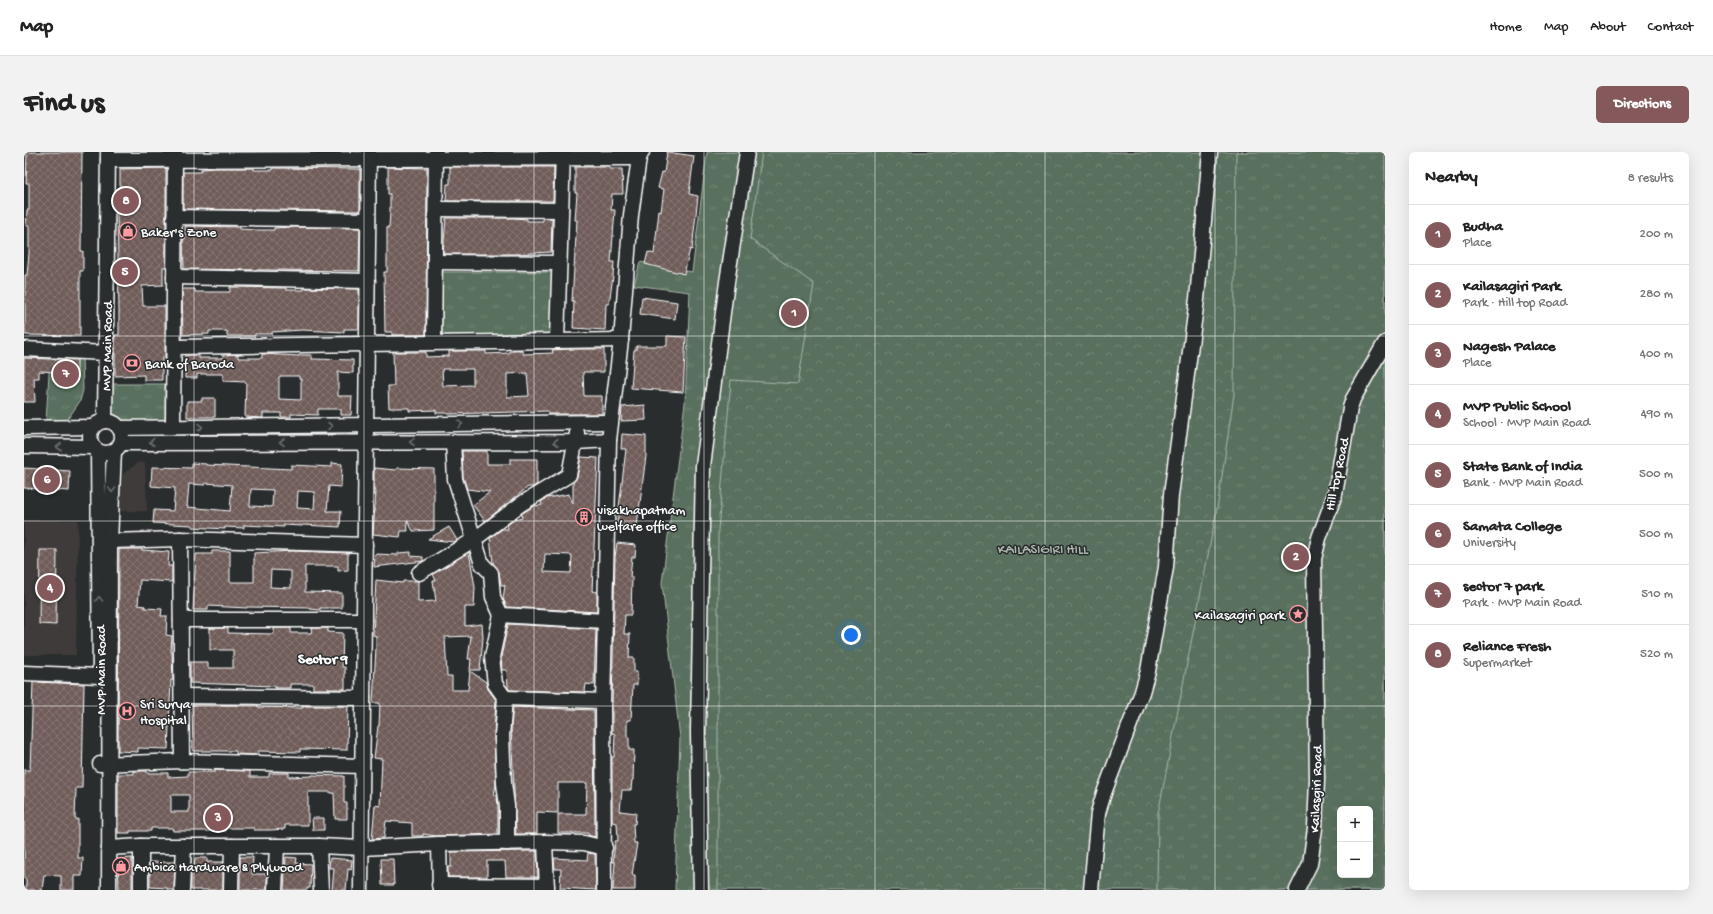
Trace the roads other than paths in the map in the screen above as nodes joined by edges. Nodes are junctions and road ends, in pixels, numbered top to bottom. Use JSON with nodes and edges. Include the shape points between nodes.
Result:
{"nodes":[{"id":1,"x":747,"y":152,"type":"edge"},
{"id":2,"x":1210,"y":152,"type":"edge"},
{"id":3,"x":307,"y":155,"type":"edge"},
{"id":4,"x":369,"y":155,"type":"edge"},
{"id":5,"x":436,"y":155,"type":"edge"},
{"id":6,"x":563,"y":155,"type":"edge"},
{"id":7,"x":640,"y":155,"type":"edge"},
{"id":8,"x":108,"y":156,"type":"edge"},
{"id":9,"x":174,"y":156,"type":"edge"},
{"id":10,"x":436,"y":209,"type":"junction"},
{"id":11,"x":561,"y":210,"type":"junction"},
{"id":12,"x":174,"y":218,"type":"junction"},
{"id":13,"x":368,"y":220,"type":"junction"},
{"id":14,"x":435,"y":262,"type":"junction"},
{"id":15,"x":560,"y":263,"type":"junction"},
{"id":16,"x":174,"y":277,"type":"junction"},
{"id":17,"x":368,"y":280,"type":"junction"},
{"id":18,"x":557,"y":340,"type":"junction"},
{"id":19,"x":621,"y":340,"type":"junction"},
{"id":20,"x":434,"y":342,"type":"junction"},
{"id":21,"x":367,"y":343,"type":"junction"},
{"id":22,"x":1385,"y":343,"type":"edge"},
{"id":23,"x":174,"y":346,"type":"junction"},
{"id":24,"x":24,"y":349,"type":"edge"},
{"id":25,"x":106,"y":353,"type":"junction"},
{"id":26,"x":578,"y":422,"type":"junction"},
{"id":27,"x":610,"y":422,"type":"junction"},
{"id":28,"x":99,"y":424,"type":"junction"},
{"id":29,"x":366,"y":426,"type":"junction"},
{"id":30,"x":173,"y":427,"type":"junction"},
{"id":31,"x":24,"y":428,"type":"edge"},
{"id":32,"x":119,"y":428,"type":"junction"},
{"id":33,"x":609,"y":440,"type":"junction"},
{"id":34,"x":366,"y":441,"type":"junction"},
{"id":35,"x":453,"y":442,"type":"junction"},
{"id":36,"x":576,"y":442,"type":"junction"},
{"id":37,"x":24,"y":446,"type":"edge"},
{"id":38,"x":117,"y":447,"type":"junction"},
{"id":39,"x":96,"y":449,"type":"junction"},
{"id":40,"x":475,"y":538,"type":"junction"},
{"id":41,"x":180,"y":539,"type":"junction"},
{"id":42,"x":110,"y":541,"type":"junction"},
{"id":43,"x":365,"y":545,"type":"junction"},
{"id":44,"x":419,"y":573,"type":"dead end"},
{"id":45,"x":501,"y":615,"type":"junction"},
{"id":46,"x":181,"y":620,"type":"junction"},
{"id":47,"x":364,"y":620,"type":"junction"},
{"id":48,"x":605,"y":621,"type":"junction"},
{"id":49,"x":24,"y":673,"type":"edge"},
{"id":50,"x":100,"y":676,"type":"junction"},
{"id":51,"x":1316,"y":686,"type":"joint"},
{"id":52,"x":182,"y":696,"type":"junction"},
{"id":53,"x":363,"y":698,"type":"junction"},
{"id":54,"x":505,"y":698,"type":"junction"},
{"id":55,"x":603,"y":701,"type":"junction"},
{"id":56,"x":182,"y":761,"type":"junction"},
{"id":57,"x":105,"y":763,"type":"junction"},
{"id":58,"x":362,"y":766,"type":"junction"},
{"id":59,"x":545,"y":842,"type":"junction"},
{"id":60,"x":507,"y":843,"type":"junction"},
{"id":61,"x":438,"y":844,"type":"junction"},
{"id":62,"x":141,"y":846,"type":"junction"},
{"id":63,"x":184,"y":846,"type":"junction"},
{"id":64,"x":232,"y":846,"type":"junction"},
{"id":65,"x":277,"y":846,"type":"junction"},
{"id":66,"x":319,"y":846,"type":"junction"},
{"id":67,"x":109,"y":848,"type":"junction"},
{"id":68,"x":362,"y":848,"type":"junction"},
{"id":69,"x":605,"y":848,"type":"junction"},
{"id":70,"x":439,"y":887,"type":"edge"},
{"id":71,"x":547,"y":888,"type":"edge"},
{"id":72,"x":100,"y":890,"type":"edge"},
{"id":73,"x":109,"y":890,"type":"edge"},
{"id":74,"x":141,"y":890,"type":"edge"},
{"id":75,"x":182,"y":890,"type":"edge"},
{"id":76,"x":231,"y":890,"type":"edge"},
{"id":77,"x":275,"y":890,"type":"edge"},
{"id":78,"x":321,"y":890,"type":"edge"},
{"id":79,"x":361,"y":890,"type":"edge"},
{"id":80,"x":604,"y":890,"type":"edge"},
{"id":81,"x":700,"y":890,"type":"edge"},
{"id":82,"x":1091,"y":890,"type":"edge"},
{"id":83,"x":1297,"y":890,"type":"edge"}],
"edges":[{"from":1,"to":81,"type":"street","via":[[703,466],[698,732]]},
{"from":2,"to":82,"type":"street","via":[[1197,299],[1171,495],[1166,567],[1148,671],[1098,813]]},
{"from":3,"to":4,"type":"street"},
{"from":3,"to":9,"type":"street"},
{"from":4,"to":5,"type":"street"},
{"from":4,"to":13,"type":"street"},
{"from":5,"to":6,"type":"street"},
{"from":5,"to":10,"type":"street"},
{"from":6,"to":7,"type":"street"},
{"from":6,"to":11,"type":"street"},
{"from":7,"to":19,"type":"street","via":[[631,215]]},
{"from":8,"to":9,"type":"street"},
{"from":8,"to":25,"type":"street","name":"MVP Main Road"},
{"from":9,"to":12,"type":"street"},
{"from":10,"to":11,"type":"street"},
{"from":10,"to":14,"type":"street"},
{"from":11,"to":15,"type":"street"},
{"from":12,"to":13,"type":"street"},
{"from":12,"to":16,"type":"street"},
{"from":13,"to":17,"type":"street"},
{"from":14,"to":15,"type":"street"},
{"from":14,"to":20,"type":"street"},
{"from":15,"to":18,"type":"street"},
{"from":16,"to":17,"type":"street"},
{"from":16,"to":23,"type":"street"},
{"from":17,"to":21,"type":"street"},
{"from":18,"to":19,"type":"street"},
{"from":18,"to":20,"type":"street"},
{"from":19,"to":27,"type":"street"},
{"from":20,"to":21,"type":"street"},
{"from":21,"to":23,"type":"street"},
{"from":21,"to":29,"type":"street"},
{"from":22,"to":51,"type":"street","name":"Hill top Road","via":[[1350,408],[1334,494],[1314,559]]},
{"from":23,"to":30,"type":"street"},
{"from":24,"to":25,"type":"street"},
{"from":25,"to":28,"type":"street","name":"MVP Main Road"},
{"from":26,"to":27,"type":"street"},
{"from":29,"to":26,"type":"street","one_way":true},
{"from":26,"to":36,"type":"street"},
{"from":27,"to":33,"type":"street"},
{"from":28,"to":31,"type":"street"},
{"from":28,"to":32,"type":"street","via":[[114,423]]},
{"from":28,"to":39,"type":"street","via":[[90,435]]},
{"from":30,"to":29,"type":"street","one_way":true},
{"from":29,"to":34,"type":"street"},
{"from":30,"to":32,"type":"street"},
{"from":32,"to":38,"type":"street","via":[[122,438]]},
{"from":33,"to":36,"type":"street"},
{"from":33,"to":48,"type":"street"},
{"from":35,"to":34,"type":"street","one_way":true},
{"from":34,"to":38,"type":"street","one_way":true},
{"from":34,"to":43,"type":"street"},
{"from":36,"to":35,"type":"street","one_way":true},
{"from":35,"to":40,"type":"street","via":[[455,479]]},
{"from":36,"to":40,"type":"street","via":[[569,474],[521,504]]},
{"from":39,"to":37,"type":"street","one_way":true},
{"from":38,"to":39,"type":"street","via":[[108,453]]},
{"from":38,"to":42,"type":"street","one_way":true},
{"from":50,"to":39,"type":"street","name":"MVP Main Road","one_way":true},
{"from":40,"to":44,"type":"street"},
{"from":40,"to":45,"type":"street","via":[[482,564],[491,573],[493,597]]},
{"from":41,"to":42,"type":"street"},
{"from":41,"to":43,"type":"street"},
{"from":41,"to":46,"type":"street"},
{"from":42,"to":57,"type":"street"},
{"from":43,"to":47,"type":"street"},
{"from":45,"to":48,"type":"street"},
{"from":45,"to":54,"type":"street","via":[[492,657],[495,684]]},
{"from":46,"to":47,"type":"street"},
{"from":46,"to":52,"type":"street"},
{"from":47,"to":53,"type":"street"},
{"from":48,"to":55,"type":"street"},
{"from":49,"to":50,"type":"street"},
{"from":50,"to":57,"type":"street","name":"MVP Main Road"},
{"from":51,"to":83,"type":"street","name":"Kailasgiri Road","via":[[1315,828],[1310,864]]},
{"from":52,"to":53,"type":"street"},
{"from":52,"to":56,"type":"street"},
{"from":53,"to":58,"type":"street"},
{"from":54,"to":55,"type":"street"},
{"from":54,"to":60,"type":"street","via":[[502,736]]},
{"from":55,"to":69,"type":"street"},
{"from":56,"to":57,"type":"street"},
{"from":56,"to":58,"type":"street"},
{"from":57,"to":67,"type":"street"},
{"from":57,"to":72,"type":"street","name":"MVP Main Road"},
{"from":58,"to":68,"type":"street"},
{"from":59,"to":60,"type":"street"},
{"from":59,"to":69,"type":"street","via":[[584,843]]},
{"from":59,"to":71,"type":"street"},
{"from":60,"to":61,"type":"street"},
{"from":61,"to":68,"type":"street"},
{"from":61,"to":70,"type":"street"},
{"from":62,"to":63,"type":"street"},
{"from":62,"to":67,"type":"street"},
{"from":62,"to":74,"type":"street"},
{"from":63,"to":64,"type":"street"},
{"from":63,"to":75,"type":"street"},
{"from":64,"to":65,"type":"street"},
{"from":64,"to":76,"type":"street"},
{"from":65,"to":66,"type":"street"},
{"from":65,"to":77,"type":"street"},
{"from":66,"to":68,"type":"street"},
{"from":66,"to":78,"type":"street"},
{"from":67,"to":73,"type":"street"},
{"from":68,"to":79,"type":"street"},
{"from":69,"to":80,"type":"street"},
{"from":70,"to":71,"type":"street"}]}
